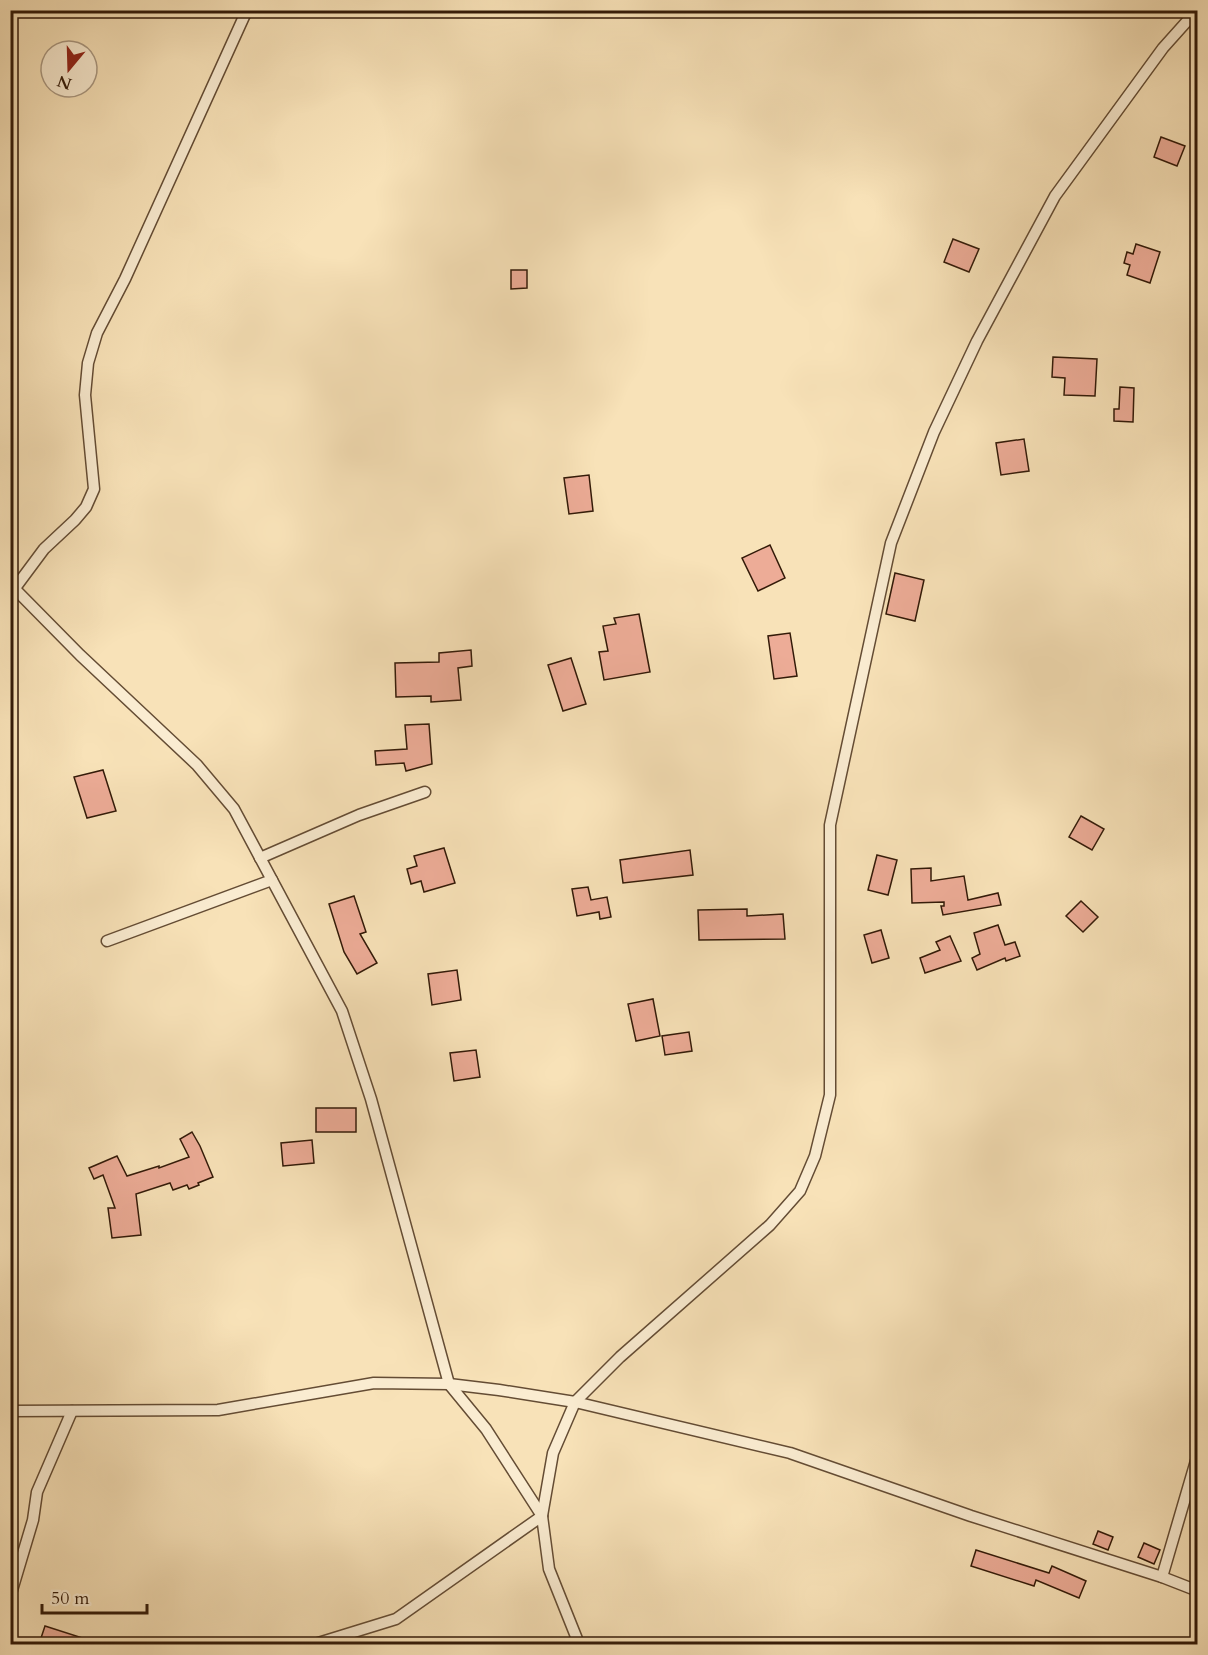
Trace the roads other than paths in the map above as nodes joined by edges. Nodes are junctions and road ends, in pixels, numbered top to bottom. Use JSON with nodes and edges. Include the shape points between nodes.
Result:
{"nodes":[{"id":1,"x":247,"y":10,"type":"edge"},
{"id":2,"x":1197,"y":10,"type":"edge"},
{"id":3,"x":13,"y":586,"type":"edge"},
{"id":4,"x":424,"y":792,"type":"dead end"},
{"id":5,"x":260,"y":858,"type":"junction"},
{"id":6,"x":272,"y":880,"type":"junction"},
{"id":7,"x":107,"y":941,"type":"dead end"},
{"id":8,"x":449,"y":1384,"type":"junction"},
{"id":9,"x":575,"y":1402,"type":"junction"},
{"id":10,"x":10,"y":1411,"type":"edge"},
{"id":11,"x":72,"y":1411,"type":"junction"},
{"id":12,"x":1197,"y":1454,"type":"edge"},
{"id":13,"x":542,"y":1516,"type":"junction"},
{"id":14,"x":1162,"y":1577,"type":"junction"},
{"id":15,"x":1197,"y":1591,"type":"edge"},
{"id":16,"x":10,"y":1597,"type":"edge"},
{"id":17,"x":315,"y":1644,"type":"edge"},
{"id":18,"x":579,"y":1644,"type":"edge"}],
"edges":[{"from":1,"to":3,"type":"street","via":[[97,333],[88,363],[85,395],[94,489],[86,507]]},
{"from":2,"to":9,"type":"street","via":[[1163,48],[1055,196],[943,412],[891,543],[830,825],[830,1095],[815,1156],[800,1191],[770,1226],[620,1357]]},
{"from":3,"to":5,"type":"street","via":[[197,765],[234,809]]},
{"from":4,"to":5,"type":"street"},
{"from":5,"to":6,"type":"street"},
{"from":6,"to":7,"type":"street"},
{"from":6,"to":8,"type":"street","via":[[342,1011],[371,1099]]},
{"from":8,"to":9,"type":"street"},
{"from":8,"to":11,"type":"street","via":[[374,1383],[218,1410]]},
{"from":8,"to":13,"type":"street","via":[[486,1429]]},
{"from":9,"to":13,"type":"street","via":[[554,1453]]},
{"from":9,"to":14,"type":"street","via":[[790,1453]]},
{"from":10,"to":11,"type":"street"},
{"from":11,"to":16,"type":"street","via":[[38,1492]]},
{"from":12,"to":14,"type":"street"},
{"from":13,"to":17,"type":"street","via":[[396,1619]]},
{"from":13,"to":18,"type":"street","via":[[549,1569]]},
{"from":14,"to":15,"type":"street"}]}
